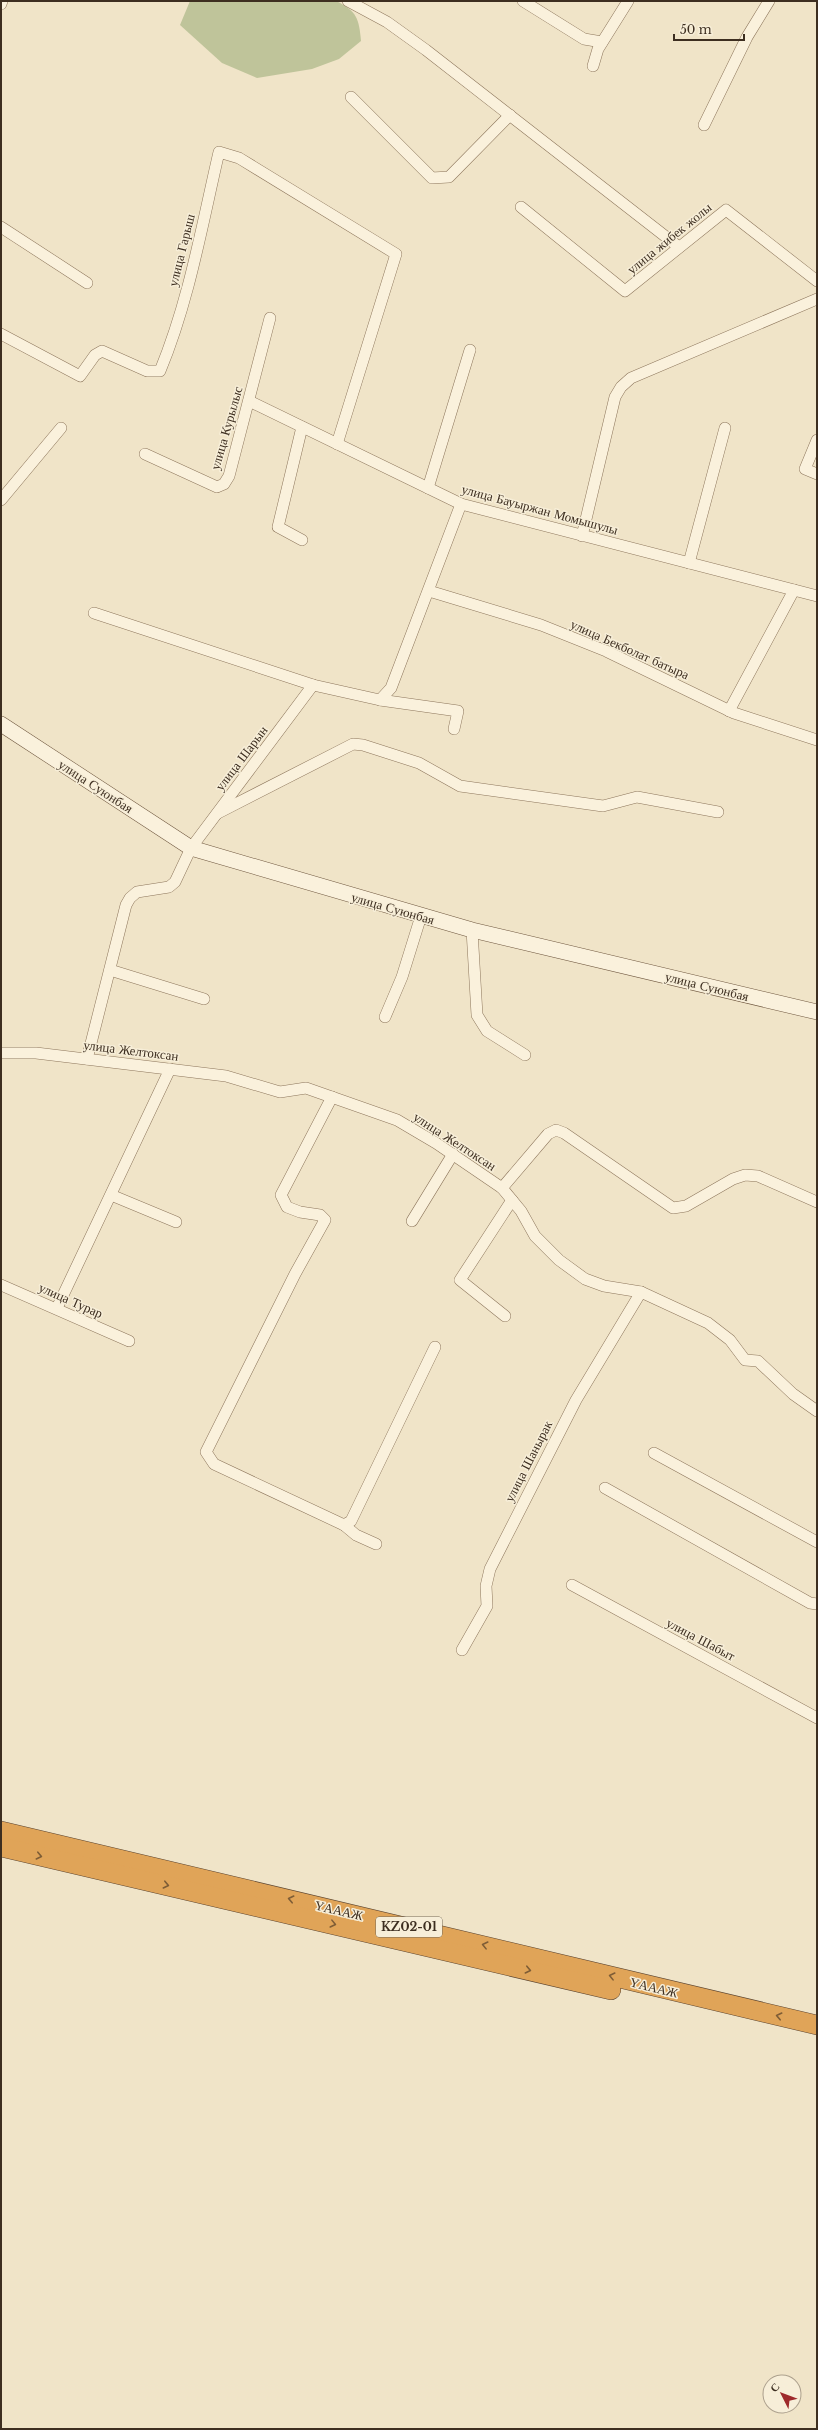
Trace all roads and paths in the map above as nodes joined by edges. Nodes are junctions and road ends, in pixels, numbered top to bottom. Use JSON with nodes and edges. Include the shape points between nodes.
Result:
{"nodes":[{"id":1,"x":2,"y":1,"type":"edge"},
{"id":2,"x":348,"y":1,"type":"edge"},
{"id":3,"x":523,"y":1,"type":"edge"},
{"id":4,"x":628,"y":1,"type":"edge"},
{"id":5,"x":769,"y":1,"type":"edge"},
{"id":6,"x":1,"y":4,"type":"edge"},
{"id":7,"x":602,"y":42,"type":"junction"},
{"id":8,"x":593,"y":66,"type":"dead end"},
{"id":9,"x":351,"y":97,"type":"dead end"},
{"id":10,"x":510,"y":115,"type":"junction"},
{"id":11,"x":704,"y":125,"type":"dead end"},
{"id":12,"x":521,"y":207,"type":"dead end"},
{"id":13,"x":1,"y":227,"type":"edge"},
{"id":14,"x":679,"y":248,"type":"junction"},
{"id":15,"x":817,"y":281,"type":"edge"},
{"id":16,"x":87,"y":283,"type":"dead end"},
{"id":17,"x":817,"y":299,"type":"edge"},
{"id":18,"x":270,"y":318,"type":"dead end"},
{"id":19,"x":1,"y":334,"type":"edge"},
{"id":20,"x":470,"y":350,"type":"dead end"},
{"id":21,"x":249,"y":401,"type":"junction"},
{"id":22,"x":302,"y":427,"type":"junction"},
{"id":23,"x":61,"y":428,"type":"dead end"},
{"id":24,"x":725,"y":428,"type":"dead end"},
{"id":25,"x":817,"y":440,"type":"edge"},
{"id":26,"x":337,"y":444,"type":"junction"},
{"id":27,"x":144,"y":454,"type":"dead end"},
{"id":28,"x":817,"y":474,"type":"edge"},
{"id":29,"x":428,"y":488,"type":"junction"},
{"id":30,"x":1,"y":500,"type":"edge"},
{"id":31,"x":461,"y":504,"type":"junction"},
{"id":32,"x":582,"y":536,"type":"junction"},
{"id":33,"x":302,"y":540,"type":"dead end"},
{"id":34,"x":689,"y":563,"type":"junction"},
{"id":35,"x":794,"y":590,"type":"junction"},
{"id":36,"x":429,"y":591,"type":"junction"},
{"id":37,"x":817,"y":596,"type":"edge"},
{"id":38,"x":94,"y":613,"type":"dead end"},
{"id":39,"x":313,"y":685,"type":"junction"},
{"id":40,"x":380,"y":700,"type":"junction"},
{"id":41,"x":729,"y":711,"type":"junction"},
{"id":42,"x":1,"y":724,"type":"edge"},
{"id":43,"x":454,"y":730,"type":"dead end"},
{"id":44,"x":817,"y":740,"type":"edge"},
{"id":45,"x":718,"y":812,"type":"dead end"},
{"id":46,"x":218,"y":813,"type":"junction"},
{"id":47,"x":191,"y":848,"type":"junction"},
{"id":48,"x":421,"y":916,"type":"junction"},
{"id":49,"x":472,"y":930,"type":"junction"},
{"id":50,"x":110,"y":970,"type":"junction"},
{"id":51,"x":204,"y":999,"type":"dead end"},
{"id":52,"x":817,"y":1012,"type":"edge"},
{"id":53,"x":385,"y":1017,"type":"dead end"},
{"id":54,"x":1,"y":1052,"type":"edge"},
{"id":55,"x":525,"y":1055,"type":"dead end"},
{"id":56,"x":87,"y":1059,"type":"junction"},
{"id":57,"x":170,"y":1069,"type":"junction"},
{"id":58,"x":332,"y":1097,"type":"junction"},
{"id":59,"x":453,"y":1154,"type":"junction"},
{"id":60,"x":502,"y":1188,"type":"junction"},
{"id":61,"x":111,"y":1195,"type":"junction"},
{"id":62,"x":512,"y":1200,"type":"junction"},
{"id":63,"x":817,"y":1202,"type":"edge"},
{"id":64,"x":412,"y":1221,"type":"dead end"},
{"id":65,"x":176,"y":1222,"type":"dead end"},
{"id":66,"x":1,"y":1285,"type":"edge"},
{"id":67,"x":641,"y":1292,"type":"junction"},
{"id":68,"x":57,"y":1308,"type":"junction"},
{"id":69,"x":505,"y":1316,"type":"dead end"},
{"id":70,"x":129,"y":1341,"type":"dead end"},
{"id":71,"x":435,"y":1347,"type":"dead end"},
{"id":72,"x":817,"y":1411,"type":"edge"},
{"id":73,"x":654,"y":1453,"type":"dead end"},
{"id":74,"x":605,"y":1488,"type":"dead end"},
{"id":75,"x":344,"y":1525,"type":"junction"},
{"id":76,"x":817,"y":1542,"type":"edge"},
{"id":77,"x":376,"y":1544,"type":"dead end"},
{"id":78,"x":572,"y":1585,"type":"dead end"},
{"id":79,"x":817,"y":1604,"type":"edge"},
{"id":80,"x":462,"y":1650,"type":"dead end"},
{"id":81,"x":817,"y":1718,"type":"edge"},
{"id":82,"x":1,"y":1831,"type":"edge"},
{"id":83,"x":1,"y":1847,"type":"edge"},
{"id":84,"x":817,"y":2025,"type":"edge"},
{"id":85,"x":817,"y":2038,"type":"edge"}],
"edges":[{"from":1,"to":6,"type":"street"},
{"from":2,"to":10,"type":"street","via":[[387,22]]},
{"from":3,"to":7,"type":"street","via":[[584,39]]},
{"from":4,"to":7,"type":"street"},
{"from":5,"to":11,"type":"street","via":[[747,37]]},
{"from":7,"to":8,"type":"street"},
{"from":9,"to":10,"type":"street","via":[[432,178],[449,177]]},
{"from":10,"to":14,"type":"street"},
{"from":12,"to":14,"type":"street","name":"улица жибек жолы","via":[[626,291]]},
{"from":13,"to":16,"type":"street"},
{"from":14,"to":15,"type":"street","name":"улица жибек жолы","via":[[726,210]]},
{"from":17,"to":32,"type":"street","via":[[630,378],[621,387],[616,397]]},
{"from":18,"to":21,"type":"street","name":"улица Курылыс"},
{"from":19,"to":26,"type":"street","name":"улица Гарыш","via":[[80,376],[95,355],[102,351],[147,371],[160,371],[171,344],[191,270],[219,152],[239,158],[396,254]]},
{"from":20,"to":29,"type":"street"},
{"from":21,"to":22,"type":"street","name":"улица Бауыржан Момышулы"},
{"from":21,"to":27,"type":"street","name":"улица Курылыс","via":[[229,476],[224,484],[217,487]]},
{"from":22,"to":26,"type":"street","name":"улица Бауыржан Момышулы"},
{"from":22,"to":33,"type":"street","via":[[278,527]]},
{"from":23,"to":30,"type":"street"},
{"from":24,"to":34,"type":"street"},
{"from":25,"to":28,"type":"street","via":[[805,469]]},
{"from":26,"to":29,"type":"street","name":"улица Бауыржан Момышулы"},
{"from":29,"to":31,"type":"street","name":"улица Бауыржан Момышулы"},
{"from":31,"to":32,"type":"street","name":"улица Бауыржан Момышулы"},
{"from":31,"to":36,"type":"street"},
{"from":32,"to":34,"type":"street","name":"улица Бауыржан Момышулы"},
{"from":34,"to":35,"type":"street","name":"улица Бауыржан Момышулы"},
{"from":35,"to":37,"type":"street","name":"улица Бауыржан Момышулы"},
{"from":35,"to":41,"type":"street"},
{"from":36,"to":40,"type":"street","via":[[391,688]]},
{"from":36,"to":41,"type":"street","name":"улица Бекболат батыра","via":[[541,625],[606,651]]},
{"from":38,"to":39,"type":"street"},
{"from":39,"to":40,"type":"street"},
{"from":39,"to":46,"type":"street","name":"улица Шарын"},
{"from":40,"to":43,"type":"street","via":[[458,711]]},
{"from":41,"to":44,"type":"street","name":"улица Бекболат батыра"},
{"from":42,"to":47,"type":"main road","name":"улица Суюнбая"},
{"from":45,"to":46,"type":"street","via":[[638,797],[603,806],[460,786],[420,763],[353,744]]},
{"from":46,"to":47,"type":"street","name":"улица Шарын"},
{"from":47,"to":48,"type":"main road","name":"улица Суюнбая"},
{"from":47,"to":50,"type":"street","name":"улица Шарын","via":[[175,882],[169,887],[137,892],[130,898]]},
{"from":48,"to":49,"type":"main road","name":"улица Суюнбая"},
{"from":48,"to":53,"type":"street","via":[[402,977]]},
{"from":49,"to":52,"type":"main road","name":"улица Суюнбая"},
{"from":49,"to":55,"type":"street","via":[[477,1015],[487,1031]]},
{"from":50,"to":51,"type":"street"},
{"from":50,"to":56,"type":"street"},
{"from":54,"to":56,"type":"street","name":"улица Желтоксан"},
{"from":56,"to":57,"type":"street","name":"улица Желтоксан"},
{"from":57,"to":58,"type":"street","name":"улица Желтоксан","via":[[226,1076],[280,1092],[306,1088]]},
{"from":57,"to":61,"type":"street"},
{"from":58,"to":59,"type":"street","name":"улица Желтоксан","via":[[396,1120]]},
{"from":58,"to":75,"type":"street","via":[[281,1195],[287,1208],[320,1215],[325,1220],[295,1274],[206,1452],[214,1464]]},
{"from":59,"to":60,"type":"street","name":"улица Желтоксан"},
{"from":59,"to":64,"type":"street"},
{"from":60,"to":62,"type":"street","name":"улица Желтоксан"},
{"from":60,"to":63,"type":"street","via":[[548,1134],[556,1130],[673,1208],[686,1206],[733,1179],[745,1175],[758,1176]]},
{"from":61,"to":65,"type":"street"},
{"from":61,"to":68,"type":"street"},
{"from":62,"to":67,"type":"street","name":"улица Желтоксан","via":[[535,1236],[559,1260],[585,1279],[604,1286]]},
{"from":62,"to":69,"type":"street","via":[[460,1280]]},
{"from":66,"to":68,"type":"street","name":"улица Турар"},
{"from":67,"to":72,"type":"street","name":"улица Желтоксан","via":[[708,1323],[730,1340],[745,1360],[758,1361],[793,1394]]},
{"from":67,"to":80,"type":"street","name":"улица Шанырак","via":[[576,1400],[493,1562],[486,1586],[487,1606]]},
{"from":68,"to":70,"type":"street","name":"улица Турар"},
{"from":71,"to":75,"type":"street","via":[[351,1521]]},
{"from":73,"to":76,"type":"street"},
{"from":74,"to":79,"type":"street","via":[[810,1603]]},
{"from":75,"to":77,"type":"street","via":[[356,1535]]},
{"from":78,"to":81,"type":"street","name":"улица Шабыт"},
{"from":84,"to":82,"type":"highway","name":"ҮАААЖ","number":"KZ02-01","one_way":true},
{"from":83,"to":85,"type":"highway","name":"ҮАААЖ","number":"KZ02-01","one_way":true}]}
